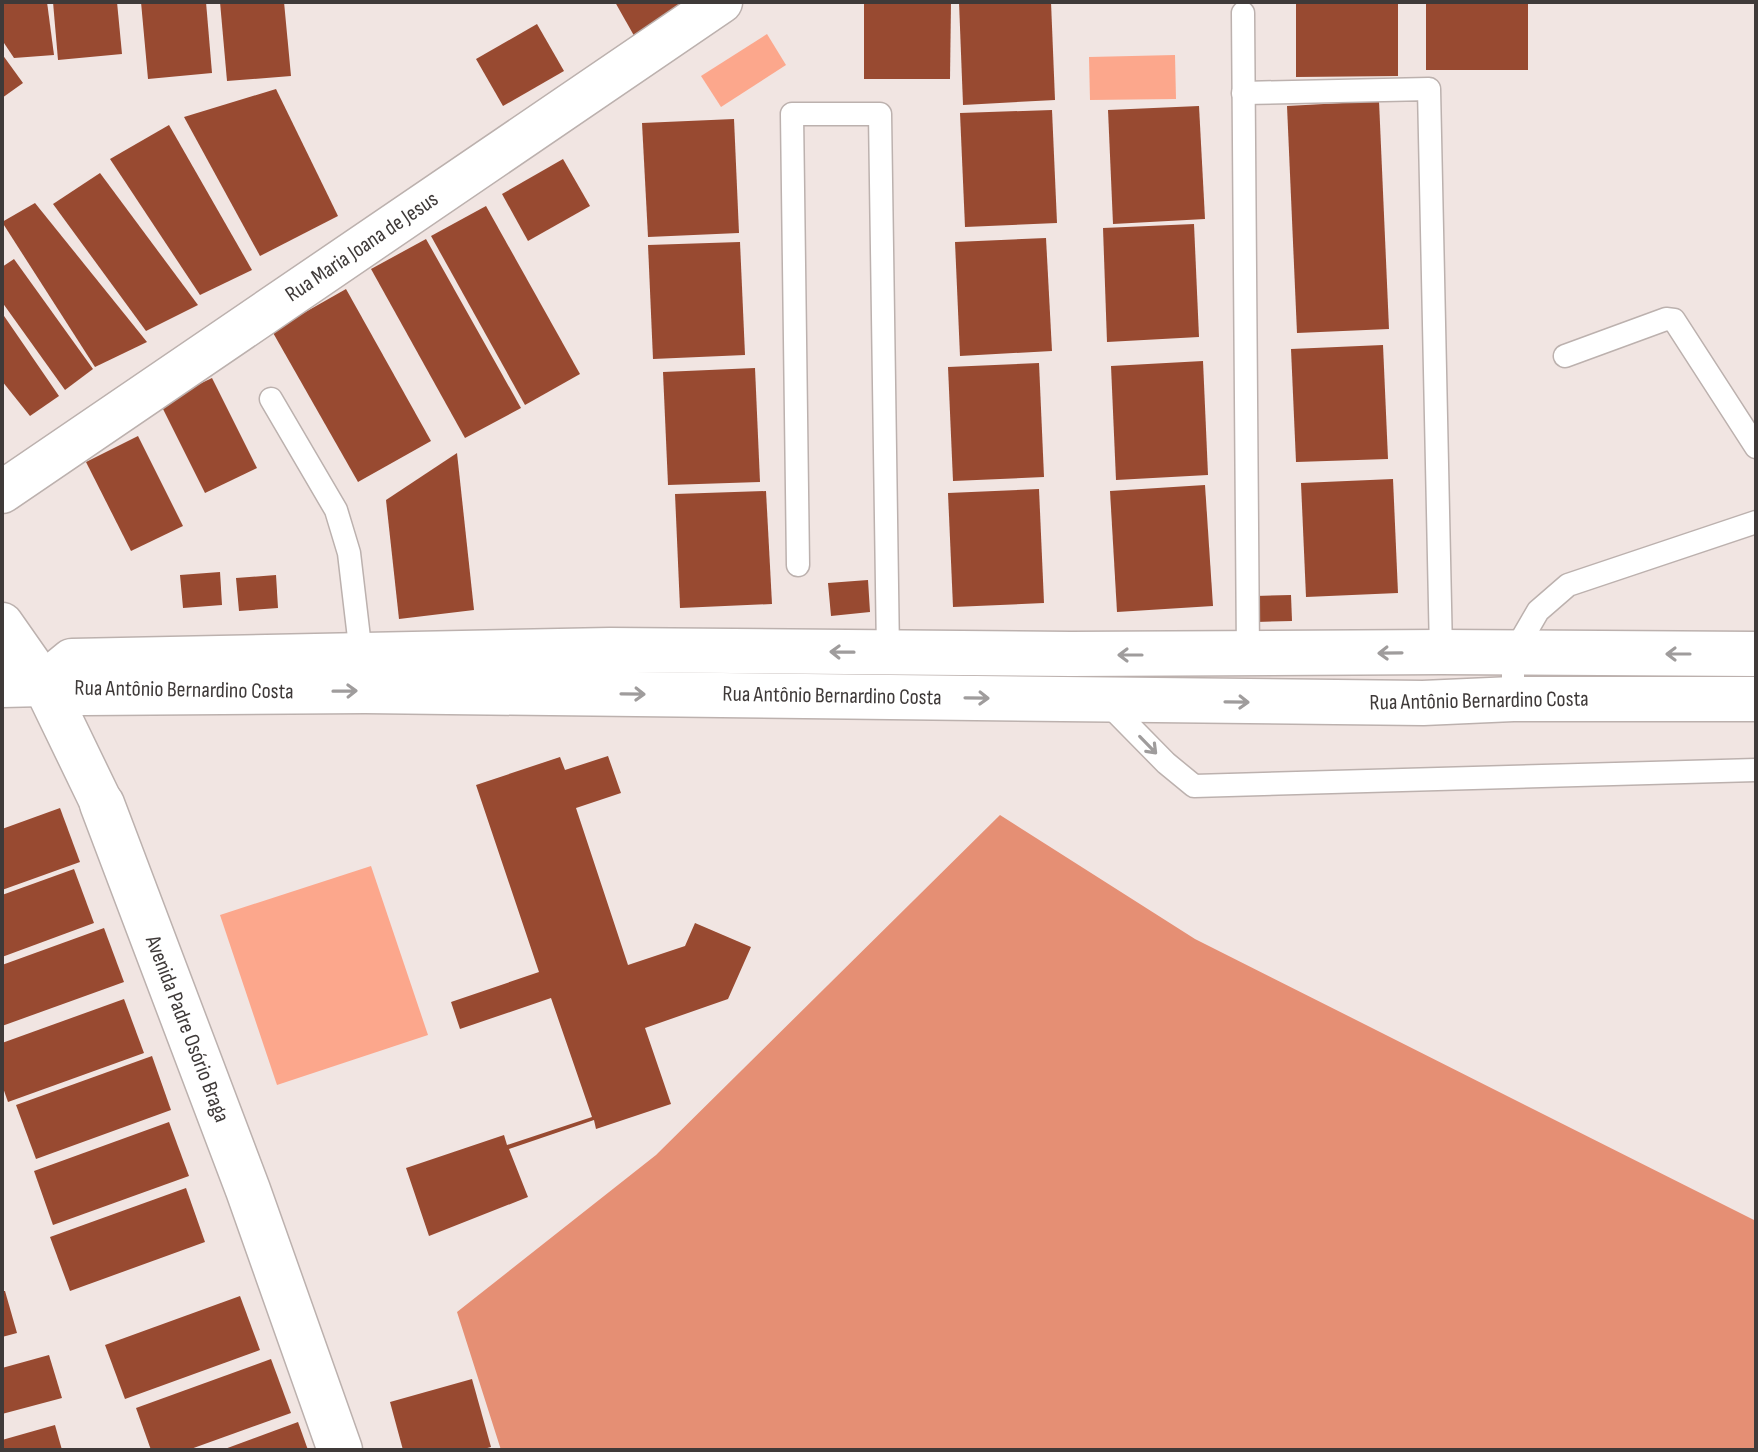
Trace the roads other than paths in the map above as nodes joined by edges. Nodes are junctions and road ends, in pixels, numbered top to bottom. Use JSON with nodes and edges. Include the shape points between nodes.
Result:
{"nodes":[{"id":1,"x":721,"y":2,"type":"edge"},
{"id":2,"x":1243,"y":13,"type":"dead end"},
{"id":3,"x":1243,"y":93,"type":"junction"},
{"id":4,"x":1565,"y":356,"type":"dead end"},
{"id":5,"x":271,"y":399,"type":"dead end"},
{"id":6,"x":1756,"y":447,"type":"edge"},
{"id":7,"x":2,"y":492,"type":"edge"},
{"id":8,"x":1756,"y":522,"type":"edge"},
{"id":9,"x":798,"y":565,"type":"dead end"},
{"id":10,"x":2,"y":624,"type":"edge"},
{"id":11,"x":1441,"y":652,"type":"junction"},
{"id":12,"x":888,"y":653,"type":"junction"},
{"id":13,"x":1513,"y":654,"type":"junction"},
{"id":14,"x":1756,"y":654,"type":"edge"},
{"id":15,"x":361,"y":655,"type":"junction"},
{"id":16,"x":1248,"y":655,"type":"junction"},
{"id":17,"x":578,"y":672,"type":"junction"},
{"id":18,"x":23,"y":684,"type":"edge"},
{"id":19,"x":1513,"y":699,"type":"junction"},
{"id":20,"x":1756,"y":699,"type":"edge"},
{"id":21,"x":1105,"y":701,"type":"junction"},
{"id":22,"x":1756,"y":770,"type":"edge"},
{"id":23,"x":102,"y":804,"type":"joint"},
{"id":24,"x":340,"y":1450,"type":"edge"}],
"edges":[{"from":1,"to":7,"type":"street","name":"Rua Maria Joana de Jesus"},
{"from":2,"to":3,"type":"lane"},
{"from":3,"to":11,"type":"lane","via":[[1429,89]]},
{"from":3,"to":16,"type":"lane"},
{"from":4,"to":6,"type":"lane","via":[[1674,320]]},
{"from":5,"to":15,"type":"lane","via":[[336,510],[349,553]]},
{"from":8,"to":13,"type":"lane","via":[[1568,585],[1538,611]]},
{"from":9,"to":12,"type":"lane","via":[[792,114],[880,114]]},
{"from":10,"to":18,"type":"street","name":"Avenida Padre Osório Braga"},
{"from":11,"to":13,"type":"street","name":"Rua Antônio Bernardino Costa"},
{"from":11,"to":16,"type":"street","name":"Rua Antônio Bernardino Costa","one_way":true},
{"from":16,"to":12,"type":"street","name":"Rua Antônio Bernardino Costa","one_way":true},
{"from":12,"to":17,"type":"street","name":"Rua Antônio Bernardino Costa","one_way":true},
{"from":14,"to":13,"type":"street","name":"Rua Antônio Bernardino Costa","one_way":true},
{"from":13,"to":19,"type":"lane"},
{"from":15,"to":17,"type":"street","name":"Rua Antônio Bernardino Costa"},
{"from":15,"to":18,"type":"street","name":"Rua Antônio Bernardino Costa","via":[[72,661]]},
{"from":18,"to":17,"type":"street","name":"Rua Antônio Bernardino Costa","one_way":true,"via":[[84,693],[365,691]]},
{"from":17,"to":21,"type":"street","name":"Rua Antônio Bernardino Costa","one_way":true},
{"from":18,"to":23,"type":"street","name":"Avenida Padre Osório Braga"},
{"from":19,"to":20,"type":"street","name":"Rua Antônio Bernardino Costa"},
{"from":21,"to":19,"type":"street","name":"Rua Antônio Bernardino Costa","one_way":true},
{"from":21,"to":22,"type":"lane","one_way":true,"via":[[1194,786]]},
{"from":23,"to":24,"type":"street","name":"Avenida Padre Osório Braga"}]}
